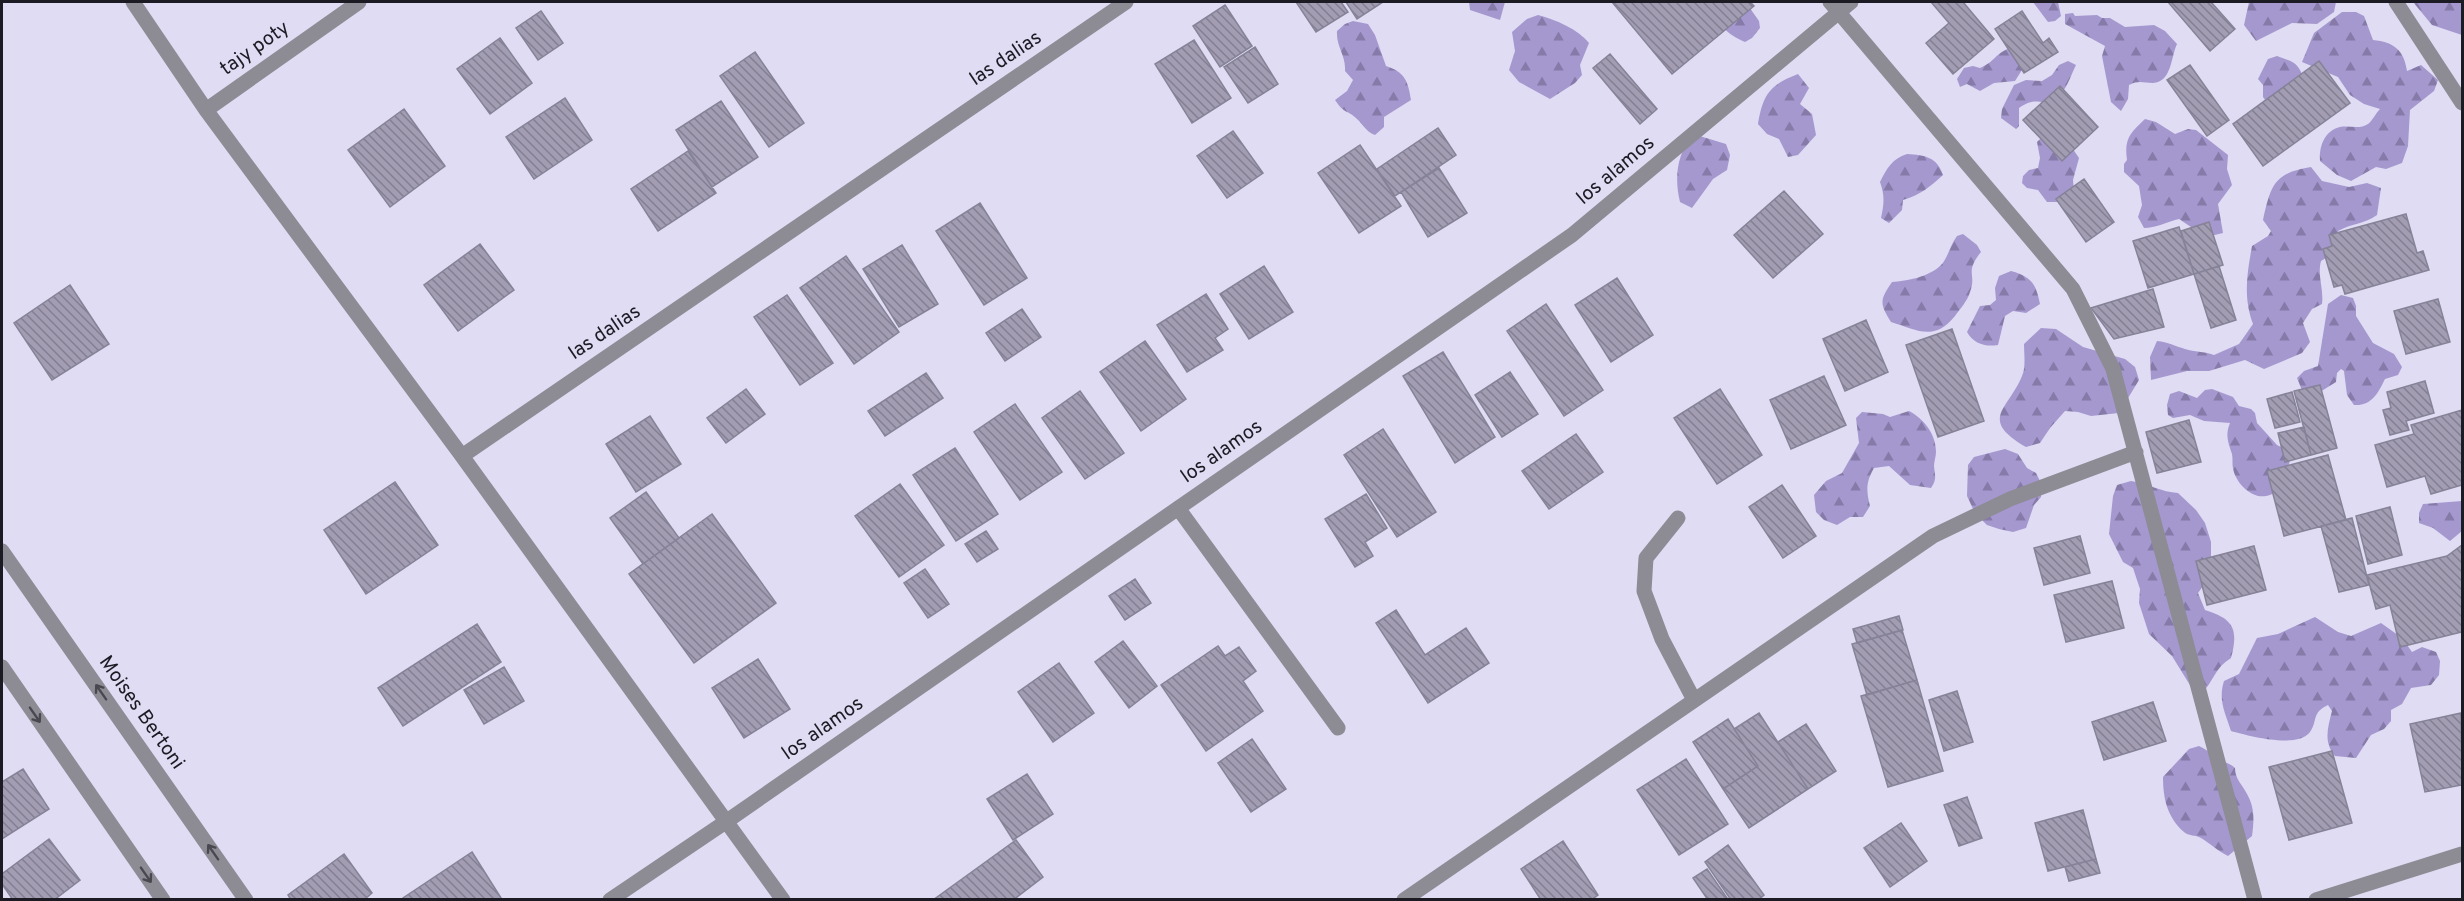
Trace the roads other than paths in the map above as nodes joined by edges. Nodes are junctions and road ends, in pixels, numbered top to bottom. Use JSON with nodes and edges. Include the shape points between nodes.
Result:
{"nodes":[{"id":1,"x":133,"y":2,"type":"edge"},
{"id":2,"x":359,"y":2,"type":"edge"},
{"id":3,"x":1126,"y":2,"type":"edge"},
{"id":4,"x":1851,"y":2,"type":"edge"},
{"id":5,"x":2396,"y":2,"type":"edge"},
{"id":6,"x":1834,"y":7,"type":"edge"},
{"id":7,"x":2463,"y":103,"type":"edge"},
{"id":8,"x":206,"y":110,"type":"junction"},
{"id":9,"x":2136,"y":452,"type":"junction"},
{"id":10,"x":462,"y":456,"type":"junction"},
{"id":11,"x":1178,"y":508,"type":"junction"},
{"id":12,"x":1678,"y":518,"type":"dead end"},
{"id":13,"x":2,"y":551,"type":"edge"},
{"id":14,"x":2,"y":667,"type":"edge"},
{"id":15,"x":1694,"y":700,"type":"junction"},
{"id":16,"x":1338,"y":728,"type":"dead end"},
{"id":17,"x":727,"y":821,"type":"junction"},
{"id":18,"x":2463,"y":854,"type":"edge"},
{"id":19,"x":163,"y":900,"type":"edge"},
{"id":20,"x":246,"y":900,"type":"edge"},
{"id":21,"x":610,"y":900,"type":"edge"},
{"id":22,"x":783,"y":900,"type":"edge"},
{"id":23,"x":1404,"y":900,"type":"edge"},
{"id":24,"x":2255,"y":900,"type":"edge"},
{"id":25,"x":2316,"y":900,"type":"edge"}],
"edges":[{"from":1,"to":8,"type":"street"},
{"from":2,"to":8,"type":"street","name":"tajy poty"},
{"from":3,"to":10,"type":"street","name":"las dalias"},
{"from":4,"to":6,"type":"street","name":"los alamos"},
{"from":5,"to":7,"type":"street"},
{"from":6,"to":9,"type":"street","via":[[2073,289],[2113,369]]},
{"from":6,"to":11,"type":"street","name":"los alamos","via":[[1572,235]]},
{"from":8,"to":10,"type":"street"},
{"from":9,"to":15,"type":"street","via":[[2010,499],[1933,536]]},
{"from":9,"to":24,"type":"street"},
{"from":10,"to":17,"type":"street"},
{"from":11,"to":16,"type":"street"},
{"from":11,"to":17,"type":"street","name":"los alamos"},
{"from":12,"to":15,"type":"street","via":[[1646,558],[1644,591],[1662,639]]},
{"from":20,"to":13,"type":"street","name":"Moises Bertoni","one_way":true},
{"from":14,"to":19,"type":"street","one_way":true},
{"from":15,"to":23,"type":"street"},
{"from":17,"to":21,"type":"street","name":"los alamos"},
{"from":17,"to":22,"type":"street"},
{"from":18,"to":25,"type":"street"}]}
